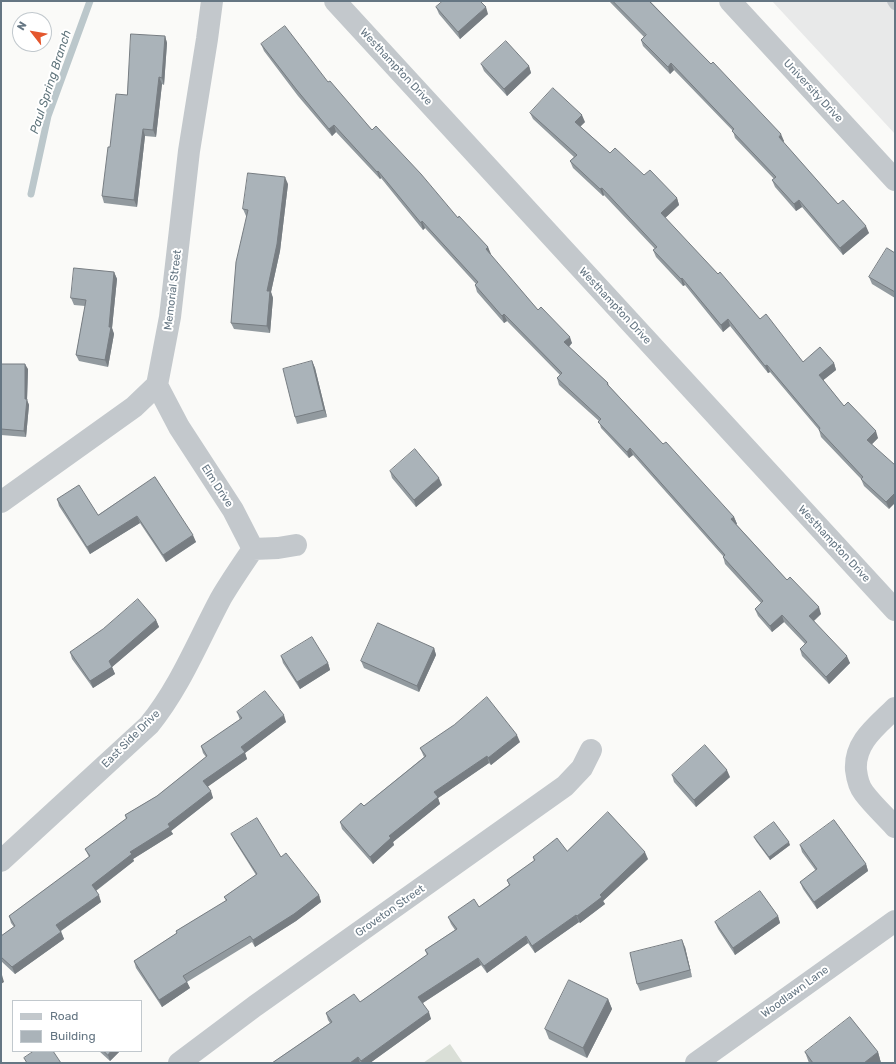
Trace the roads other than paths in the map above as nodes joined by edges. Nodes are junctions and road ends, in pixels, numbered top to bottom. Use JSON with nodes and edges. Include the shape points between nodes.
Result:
{"nodes":[{"id":1,"x":212,"y":1,"type":"edge"},
{"id":2,"x":335,"y":1,"type":"edge"},
{"id":3,"x":730,"y":1,"type":"edge"},
{"id":4,"x":893,"y":1,"type":"edge"},
{"id":5,"x":895,"y":4,"type":"edge"},
{"id":6,"x":895,"y":180,"type":"edge"},
{"id":7,"x":157,"y":385,"type":"junction"},
{"id":8,"x":1,"y":502,"type":"edge"},
{"id":9,"x":296,"y":545,"type":"dead end"},
{"id":10,"x":253,"y":549,"type":"junction"},
{"id":11,"x":895,"y":610,"type":"edge"},
{"id":12,"x":895,"y":708,"type":"edge"},
{"id":13,"x":591,"y":750,"type":"dead end"},
{"id":14,"x":895,"y":827,"type":"edge"},
{"id":15,"x":1,"y":861,"type":"edge"},
{"id":16,"x":895,"y":921,"type":"edge"},
{"id":17,"x":179,"y":1063,"type":"edge"},
{"id":18,"x":696,"y":1063,"type":"edge"}],
"edges":[{"from":1,"to":7,"type":"street","name":"Memorial Street","via":[[190,150],[170,317]]},
{"from":2,"to":11,"type":"street","name":"Westhampton Drive"},
{"from":3,"to":6,"type":"street","name":"University Drive"},
{"from":4,"to":5,"type":"lane"},
{"from":7,"to":8,"type":"street","via":[[134,407]]},
{"from":7,"to":10,"type":"street","name":"Elm Drive","via":[[179,427],[233,510]]},
{"from":9,"to":10,"type":"street"},
{"from":10,"to":15,"type":"street","name":"East Side Drive","via":[[222,597],[174,691],[149,725]]},
{"from":12,"to":14,"type":"street","via":[[868,735],[860,747],[855,762],[856,778],[863,792]]},
{"from":13,"to":17,"type":"street","name":"Groveton Street","via":[[582,768],[565,786]]},
{"from":16,"to":18,"type":"street","name":"Woodlawn Lane"}]}
